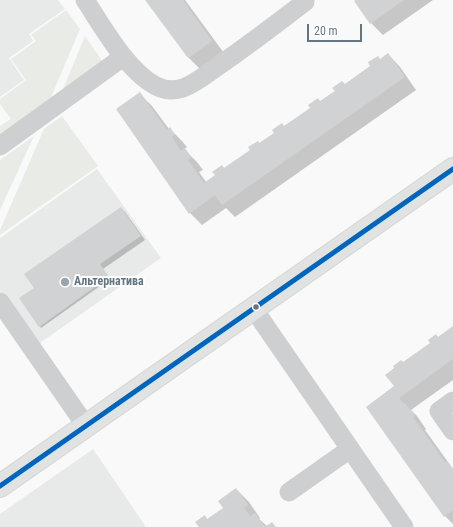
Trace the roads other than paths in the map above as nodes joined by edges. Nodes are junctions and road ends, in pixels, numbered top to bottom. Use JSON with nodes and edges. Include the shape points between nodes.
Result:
{"nodes":[{"id":1,"x":85,"y":0,"type":"edge"},
{"id":2,"x":305,"y":0,"type":"edge"},
{"id":3,"x":123,"y":57,"type":"junction"},
{"id":4,"x":0,"y":146,"type":"edge"},
{"id":5,"x":453,"y":169,"type":"edge"},
{"id":6,"x":0,"y":302,"type":"edge"},
{"id":7,"x":253,"y":308,"type":"junction"},
{"id":8,"x":453,"y":401,"type":"edge"},
{"id":9,"x":86,"y":426,"type":"junction"},
{"id":10,"x":453,"y":431,"type":"edge"},
{"id":11,"x":350,"y":449,"type":"junction"},
{"id":12,"x":0,"y":486,"type":"edge"},
{"id":13,"x":289,"y":492,"type":"dead end"},
{"id":14,"x":404,"y":527,"type":"edge"}],
"edges":[{"from":1,"to":3,"type":"lane"},
{"from":2,"to":3,"type":"lane","via":[[194,83],[177,90],[158,86]]},
{"from":3,"to":4,"type":"lane"},
{"from":5,"to":7,"type":"main road"},
{"from":6,"to":9,"type":"lane"},
{"from":7,"to":9,"type":"main road"},
{"from":7,"to":11,"type":"lane"},
{"from":8,"to":10,"type":"lane","via":[[439,411]]},
{"from":9,"to":12,"type":"main road"},
{"from":11,"to":13,"type":"lane"},
{"from":11,"to":14,"type":"lane"}]}
